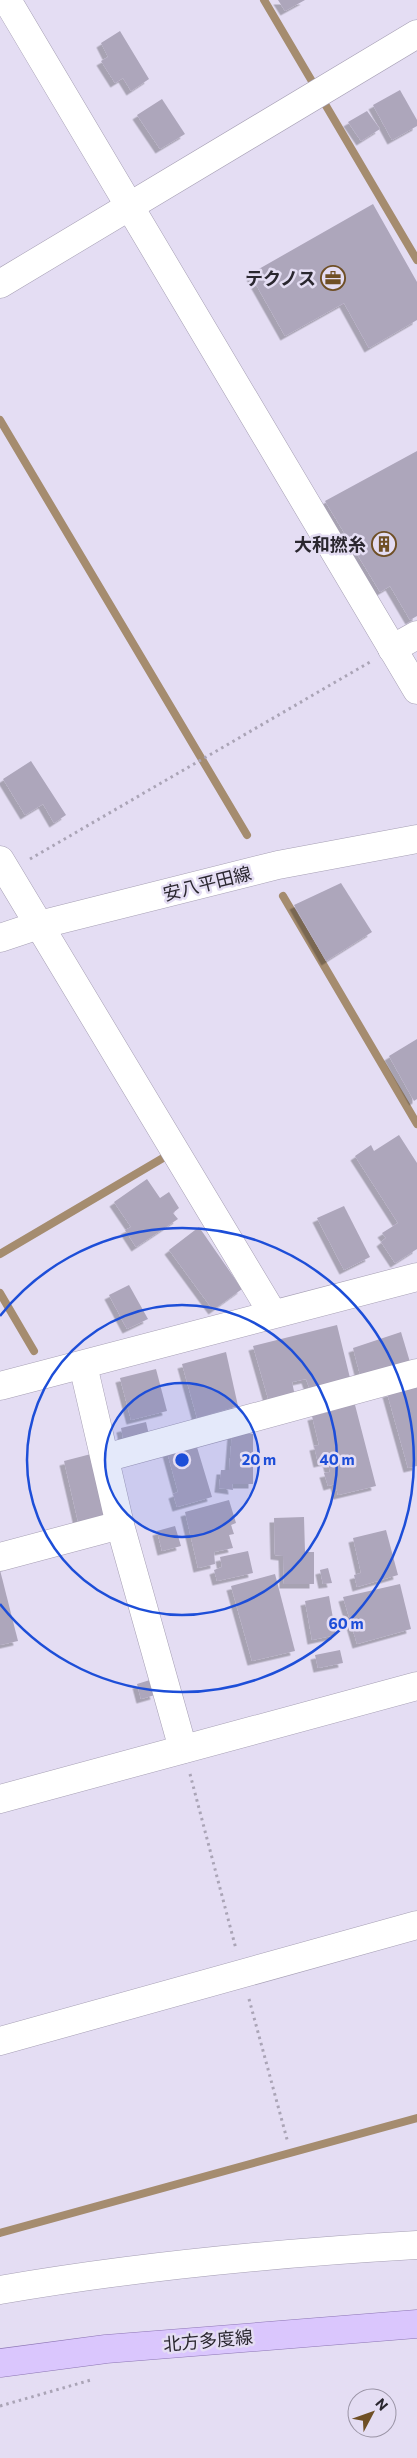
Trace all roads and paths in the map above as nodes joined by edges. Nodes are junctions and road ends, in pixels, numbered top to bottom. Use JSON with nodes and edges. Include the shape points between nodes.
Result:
{"nodes":[{"id":1,"x":7,"y":0,"type":"edge"},
{"id":2,"x":417,"y":34,"type":"edge"},
{"id":3,"x":130,"y":206,"type":"junction"},
{"id":4,"x":0,"y":284,"type":"edge"},
{"id":5,"x":417,"y":635,"type":"edge"},
{"id":6,"x":392,"y":649,"type":"junction"},
{"id":7,"x":417,"y":690,"type":"edge"},
{"id":8,"x":417,"y":839,"type":"edge"},
{"id":9,"x":4,"y":866,"type":"edge"},
{"id":10,"x":39,"y":925,"type":"junction"},
{"id":11,"x":0,"y":938,"type":"edge"},
{"id":12,"x":417,"y":1277,"type":"edge"},
{"id":13,"x":273,"y":1314,"type":"junction"},
{"id":14,"x":83,"y":1365,"type":"junction"},
{"id":15,"x":417,"y":1373,"type":"edge"},
{"id":16,"x":0,"y":1386,"type":"edge"},
{"id":17,"x":106,"y":1458,"type":"junction"},
{"id":18,"x":120,"y":1525,"type":"junction"},
{"id":19,"x":0,"y":1558,"type":"edge"},
{"id":20,"x":417,"y":1686,"type":"edge"},
{"id":21,"x":183,"y":1749,"type":"junction"},
{"id":22,"x":0,"y":1799,"type":"edge"},
{"id":23,"x":417,"y":1925,"type":"edge"},
{"id":24,"x":0,"y":2041,"type":"edge"},
{"id":25,"x":417,"y":2245,"type":"edge"},
{"id":26,"x":0,"y":2290,"type":"edge"},
{"id":27,"x":417,"y":2324,"type":"edge"},
{"id":28,"x":0,"y":2363,"type":"edge"}],
"edges":[{"from":1,"to":3,"type":"street"},
{"from":2,"to":3,"type":"street"},
{"from":3,"to":4,"type":"street"},
{"from":3,"to":6,"type":"street"},
{"from":5,"to":6,"type":"street"},
{"from":6,"to":7,"type":"street"},
{"from":6,"to":9,"type":"path"},
{"from":8,"to":10,"type":"street","name":"安八平田線","via":[[278,865]]},
{"from":9,"to":10,"type":"street"},
{"from":10,"to":11,"type":"street","name":"安八平田線"},
{"from":10,"to":13,"type":"street"},
{"from":12,"to":13,"type":"street"},
{"from":13,"to":14,"type":"street"},
{"from":14,"to":16,"type":"street"},
{"from":14,"to":17,"type":"street"},
{"from":15,"to":17,"type":"street"},
{"from":17,"to":18,"type":"street"},
{"from":18,"to":19,"type":"street"},
{"from":18,"to":21,"type":"street"},
{"from":20,"to":21,"type":"street"},
{"from":21,"to":22,"type":"street"},
{"from":23,"to":24,"type":"street"},
{"from":25,"to":26,"type":"street","via":[[292,2253],[91,2274]]},
{"from":27,"to":28,"type":"main road","name":"北方多度線","via":[[106,2349]]}]}
